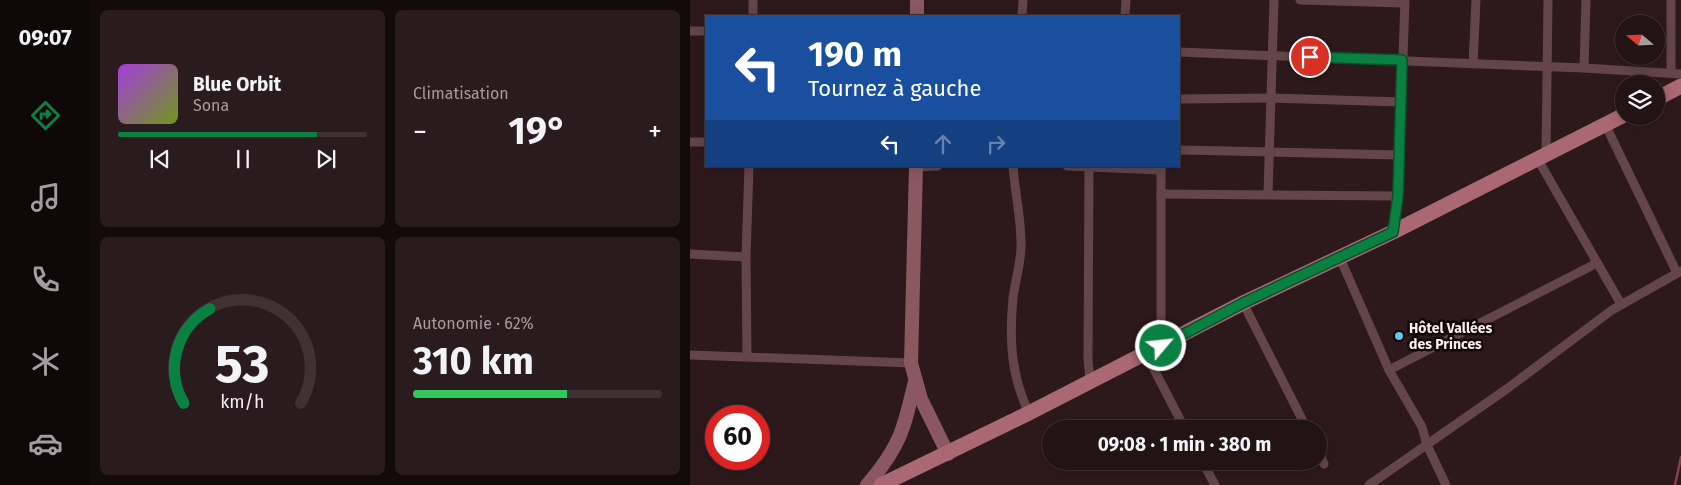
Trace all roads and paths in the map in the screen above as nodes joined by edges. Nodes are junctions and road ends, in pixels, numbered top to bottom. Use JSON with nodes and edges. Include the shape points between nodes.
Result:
{"nodes":[{"id":1,"x":753,"y":0,"type":"edge"},
{"id":2,"x":917,"y":0,"type":"edge"},
{"id":3,"x":1023,"y":0,"type":"edge"},
{"id":4,"x":1126,"y":0,"type":"edge"},
{"id":5,"x":1274,"y":0,"type":"edge"},
{"id":6,"x":1300,"y":0,"type":"edge"},
{"id":7,"x":1476,"y":0,"type":"edge"},
{"id":8,"x":1548,"y":0,"type":"edge"},
{"id":9,"x":1586,"y":0,"type":"edge"},
{"id":10,"x":1671,"y":0,"type":"edge"},
{"id":11,"x":1404,"y":2,"type":"edge"},
{"id":12,"x":753,"y":15,"type":"edge"},
{"id":13,"x":917,"y":15,"type":"edge"},
{"id":14,"x":1022,"y":15,"type":"edge"},
{"id":15,"x":1126,"y":15,"type":"edge"},
{"id":16,"x":690,"y":30,"type":"edge"},
{"id":17,"x":705,"y":32,"type":"edge"},
{"id":18,"x":1180,"y":52,"type":"edge"},
{"id":19,"x":1273,"y":55,"type":"junction"},
{"id":20,"x":1402,"y":60,"type":"junction"},
{"id":21,"x":1473,"y":64,"type":"junction"},
{"id":22,"x":1546,"y":66,"type":"junction"},
{"id":23,"x":1584,"y":68,"type":"junction"},
{"id":24,"x":1671,"y":73,"type":"junction"},
{"id":25,"x":1681,"y":74,"type":"edge"},
{"id":26,"x":1681,"y":86,"type":"edge"},
{"id":27,"x":1665,"y":94,"type":"edge"},
{"id":28,"x":1271,"y":98,"type":"junction"},
{"id":29,"x":1180,"y":100,"type":"edge"},
{"id":30,"x":1400,"y":102,"type":"junction"},
{"id":31,"x":1615,"y":119,"type":"edge"},
{"id":32,"x":1605,"y":124,"type":"junction"},
{"id":33,"x":690,"y":142,"type":"edge"},
{"id":34,"x":705,"y":142,"type":"edge"},
{"id":35,"x":1180,"y":150,"type":"edge"},
{"id":36,"x":1269,"y":151,"type":"junction"},
{"id":37,"x":1399,"y":155,"type":"junction"},
{"id":38,"x":1541,"y":156,"type":"junction"},
{"id":39,"x":749,"y":167,"type":"edge"},
{"id":40,"x":916,"y":167,"type":"edge"},
{"id":41,"x":1013,"y":167,"type":"edge"},
{"id":42,"x":1089,"y":167,"type":"edge"},
{"id":43,"x":1161,"y":168,"type":"edge"},
{"id":44,"x":1161,"y":194,"type":"junction"},
{"id":45,"x":1268,"y":194,"type":"junction"},
{"id":46,"x":1398,"y":196,"type":"junction"},
{"id":47,"x":1393,"y":232,"type":"junction"},
{"id":48,"x":690,"y":254,"type":"edge"},
{"id":49,"x":746,"y":257,"type":"junction"},
{"id":50,"x":1340,"y":258,"type":"junction"},
{"id":51,"x":1597,"y":263,"type":"junction"},
{"id":52,"x":1679,"y":272,"type":"edge"},
{"id":53,"x":1243,"y":303,"type":"junction"},
{"id":54,"x":1621,"y":304,"type":"junction"},
{"id":55,"x":1161,"y":346,"type":"junction"},
{"id":56,"x":1146,"y":354,"type":"junction"},
{"id":57,"x":690,"y":355,"type":"edge"},
{"id":58,"x":747,"y":356,"type":"junction"},
{"id":59,"x":910,"y":364,"type":"junction"},
{"id":60,"x":1388,"y":370,"type":"junction"},
{"id":61,"x":916,"y":380,"type":"junction"},
{"id":62,"x":1090,"y":380,"type":"junction"},
{"id":63,"x":1029,"y":413,"type":"junction"},
{"id":64,"x":1180,"y":420,"type":"edge"},
{"id":65,"x":1302,"y":420,"type":"edge"},
{"id":66,"x":1428,"y":445,"type":"junction"},
{"id":67,"x":948,"y":454,"type":"junction"},
{"id":68,"x":1207,"y":470,"type":"edge"},
{"id":69,"x":867,"y":485,"type":"edge"},
{"id":70,"x":881,"y":485,"type":"edge"},
{"id":71,"x":1215,"y":485,"type":"edge"},
{"id":72,"x":1369,"y":485,"type":"edge"},
{"id":73,"x":1446,"y":485,"type":"edge"}],
"edges":[{"from":1,"to":12,"type":"street"},
{"from":2,"to":13,"type":"street"},
{"from":3,"to":14,"type":"street"},
{"from":4,"to":15,"type":"street"},
{"from":5,"to":19,"type":"street"},
{"from":6,"to":11,"type":"street"},
{"from":7,"to":21,"type":"street"},
{"from":8,"to":22,"type":"street"},
{"from":9,"to":23,"type":"street"},
{"from":10,"to":24,"type":"street"},
{"from":11,"to":20,"type":"street"},
{"from":16,"to":17,"type":"street"},
{"from":18,"to":19,"type":"street"},
{"from":19,"to":20,"type":"street"},
{"from":19,"to":28,"type":"street"},
{"from":20,"to":21,"type":"street"},
{"from":20,"to":30,"type":"street"},
{"from":21,"to":22,"type":"street"},
{"from":22,"to":23,"type":"street"},
{"from":22,"to":38,"type":"street"},
{"from":23,"to":24,"type":"street"},
{"from":24,"to":25,"type":"street"},
{"from":26,"to":27,"type":"main road"},
{"from":28,"to":29,"type":"street"},
{"from":28,"to":30,"type":"street"},
{"from":28,"to":36,"type":"street"},
{"from":30,"to":37,"type":"street"},
{"from":31,"to":32,"type":"main road"},
{"from":32,"to":38,"type":"main road"},
{"from":32,"to":52,"type":"street"},
{"from":33,"to":34,"type":"street"},
{"from":35,"to":36,"type":"street"},
{"from":36,"to":37,"type":"street"},
{"from":36,"to":45,"type":"street"},
{"from":37,"to":46,"type":"street"},
{"from":38,"to":47,"type":"main road"},
{"from":38,"to":51,"type":"street"},
{"from":39,"to":49,"type":"street"},
{"from":40,"to":59,"type":"street"},
{"from":41,"to":63,"type":"street","via":[[1022,237],[1013,297],[1012,356],[1018,391]]},
{"from":42,"to":43,"type":"street"},
{"from":42,"to":62,"type":"street"},
{"from":43,"to":44,"type":"street"},
{"from":44,"to":45,"type":"street"},
{"from":44,"to":55,"type":"street"},
{"from":45,"to":46,"type":"street"},
{"from":46,"to":47,"type":"street"},
{"from":47,"to":50,"type":"main road"},
{"from":48,"to":49,"type":"street"},
{"from":49,"to":58,"type":"street"},
{"from":50,"to":53,"type":"main road"},
{"from":50,"to":60,"type":"street"},
{"from":51,"to":54,"type":"street"},
{"from":51,"to":60,"type":"street"},
{"from":52,"to":54,"type":"street"},
{"from":53,"to":55,"type":"main road"},
{"from":53,"to":65,"type":"street"},
{"from":54,"to":66,"type":"street"},
{"from":55,"to":56,"type":"main road"},
{"from":56,"to":62,"type":"main road"},
{"from":56,"to":64,"type":"street"},
{"from":57,"to":58,"type":"street"},
{"from":58,"to":59,"type":"street"},
{"from":59,"to":61,"type":"street"},
{"from":60,"to":66,"type":"street","via":[[1422,427]]},
{"from":61,"to":67,"type":"street","via":[[928,417]]},
{"from":61,"to":69,"type":"street","via":[[902,435],[887,462]]},
{"from":62,"to":63,"type":"main road"},
{"from":63,"to":67,"type":"main road"},
{"from":66,"to":72,"type":"street"},
{"from":66,"to":73,"type":"street"},
{"from":67,"to":70,"type":"main road"},
{"from":68,"to":71,"type":"street"}]}
